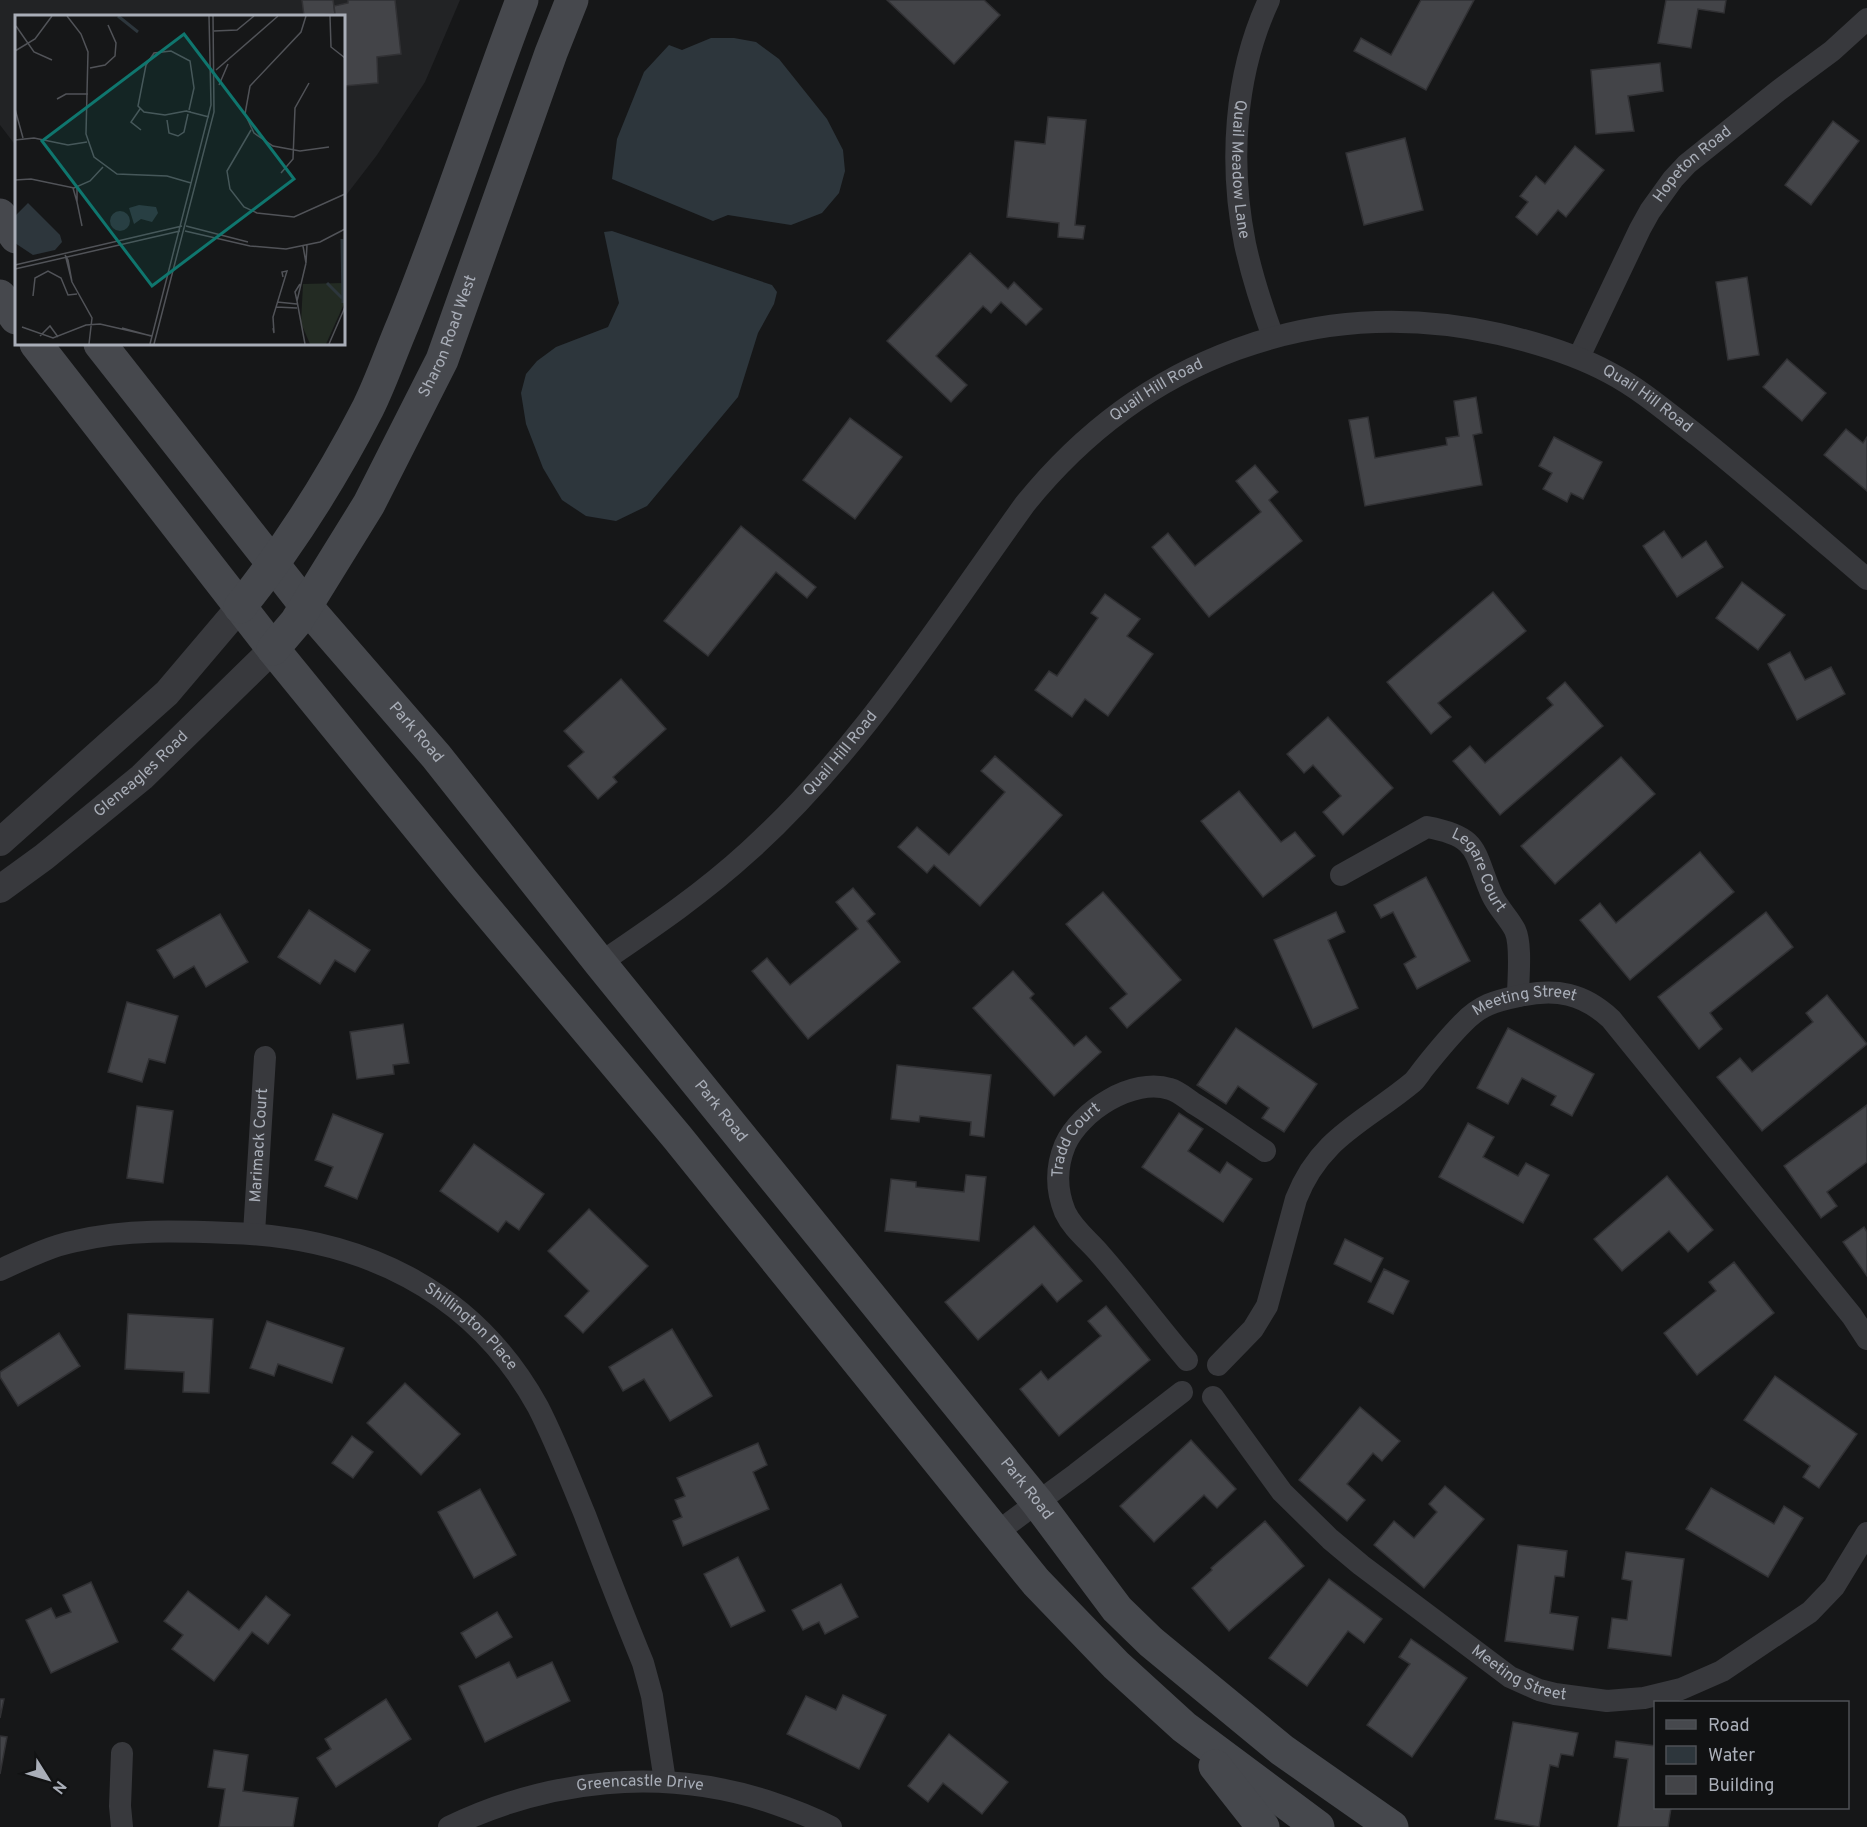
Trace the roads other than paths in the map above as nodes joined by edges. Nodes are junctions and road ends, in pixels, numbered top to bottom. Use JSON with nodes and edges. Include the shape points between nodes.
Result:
{"nodes":[{"id":1,"x":522,"y":0,"type":"edge"},
{"id":2,"x":572,"y":0,"type":"edge"},
{"id":3,"x":1269,"y":0,"type":"edge"},
{"id":4,"x":1867,"y":20,"type":"edge"},
{"id":5,"x":0,"y":216,"type":"edge"},
{"id":6,"x":15,"y":236,"type":"edge"},
{"id":7,"x":0,"y":297,"type":"edge"},
{"id":8,"x":15,"y":317,"type":"edge"},
{"id":9,"x":1273,"y":337,"type":"junction"},
{"id":10,"x":37,"y":345,"type":"edge"},
{"id":11,"x":101,"y":345,"type":"edge"},
{"id":12,"x":1579,"y":357,"type":"junction"},
{"id":13,"x":273,"y":563,"type":"junction"},
{"id":14,"x":1867,"y":579,"type":"edge"},
{"id":15,"x":306,"y":606,"type":"junction"},
{"id":16,"x":240,"y":607,"type":"junction"},
{"id":17,"x":273,"y":649,"type":"junction"},
{"id":18,"x":0,"y":842,"type":"edge"},
{"id":19,"x":1341,"y":875,"type":"dead end"},
{"id":20,"x":0,"y":889,"type":"edge"},
{"id":21,"x":600,"y":963,"type":"junction"},
{"id":22,"x":1518,"y":996,"type":"junction"},
{"id":23,"x":265,"y":1057,"type":"dead end"},
{"id":24,"x":1265,"y":1151,"type":"dead end"},
{"id":25,"x":254,"y":1233,"type":"junction"},
{"id":26,"x":0,"y":1270,"type":"edge"},
{"id":27,"x":1867,"y":1339,"type":"edge"},
{"id":28,"x":1186,"y":1360,"type":"junction"},
{"id":29,"x":1218,"y":1365,"type":"junction"},
{"id":30,"x":1182,"y":1392,"type":"junction"},
{"id":31,"x":1213,"y":1397,"type":"junction"},
{"id":32,"x":1036,"y":1502,"type":"junction"},
{"id":33,"x":996,"y":1533,"type":"junction"},
{"id":34,"x":1867,"y":1533,"type":"edge"},
{"id":35,"x":1184,"y":1727,"type":"junction"},
{"id":36,"x":122,"y":1753,"type":"dead end"},
{"id":37,"x":665,"y":1781,"type":"junction"},
{"id":38,"x":1376,"y":1821,"type":"edge"},
{"id":39,"x":122,"y":1827,"type":"edge"},
{"id":40,"x":449,"y":1827,"type":"edge"},
{"id":41,"x":831,"y":1827,"type":"edge"},
{"id":42,"x":1263,"y":1827,"type":"edge"},
{"id":43,"x":1318,"y":1827,"type":"edge"}],
"edges":[{"from":1,"to":13,"type":"main road","via":[[433,249],[368,407],[313,506]]},
{"from":2,"to":15,"type":"main road","name":"Sharon Road West","via":[[442,360],[369,504]]},
{"from":3,"to":9,"type":"street","name":"Quail Meadow Lane","via":[[1247,64],[1237,139],[1245,244]]},
{"from":4,"to":12,"type":"street","name":"Hopeton Road","via":[[1702,151],[1673,179],[1640,229]]},
{"from":5,"to":6,"type":"main road"},
{"from":7,"to":8,"type":"main road"},
{"from":9,"to":12,"type":"street","name":"Quail Hill Road","via":[[1377,322],[1437,323],[1531,342]]},
{"from":9,"to":21,"type":"street","name":"Quail Hill Road","via":[[1176,376],[1129,405],[1084,440],[1025,504],[853,741],[803,797],[693,899]]},
{"from":10,"to":16,"type":"main road"},
{"from":11,"to":13,"type":"main road","name":"Park Road"},
{"from":12,"to":14,"type":"street","name":"Quail Hill Road","via":[[1649,398]]},
{"from":13,"to":15,"type":"main road","name":"Park Road"},
{"from":13,"to":16,"type":"main road"},
{"from":15,"to":17,"type":"main road","name":"Sharon Road West"},
{"from":15,"to":21,"type":"main road","name":"Park Road","via":[[436,756]]},
{"from":16,"to":17,"type":"main road"},
{"from":16,"to":18,"type":"street","via":[[167,693]]},
{"from":17,"to":20,"type":"street","name":"Gleneagles Road","via":[[142,777]]},
{"from":17,"to":33,"type":"main road","via":[[677,1137]]},
{"from":19,"to":22,"type":"street","name":"Legare Court","via":[[1427,827],[1470,844],[1493,896],[1516,932]]},
{"from":21,"to":32,"type":"main road","name":"Park Road"},
{"from":22,"to":27,"type":"street","name":"Meeting Street","via":[[1558,992],[1581,998],[1611,1019]]},
{"from":22,"to":29,"type":"street","name":"Meeting Street","via":[[1499,999],[1479,1009],[1415,1081],[1337,1137],[1316,1159],[1296,1199],[1267,1306],[1253,1329]]},
{"from":23,"to":25,"type":"street","name":"Marimack Court"},
{"from":24,"to":28,"type":"street","name":"Tradd Court","via":[[1171,1089],[1151,1086],[1127,1090],[1108,1101],[1085,1118],[1065,1146],[1058,1169],[1058,1191],[1066,1213]]},
{"from":25,"to":26,"type":"street","name":"Shillington Place","via":[[165,1230],[110,1234],[74,1241]]},
{"from":25,"to":37,"type":"street","name":"Shillington Place","via":[[307,1240],[399,1271],[454,1307],[511,1365],[561,1455],[643,1663]]},
{"from":28,"to":29,"type":"street","via":[[1203,1356]]},
{"from":28,"to":30,"type":"street","via":[[1178,1375]]},
{"from":29,"to":31,"type":"street","via":[[1222,1382]]},
{"from":30,"to":31,"type":"street","via":[[1196,1401]]},
{"from":30,"to":32,"type":"street"},
{"from":31,"to":34,"type":"street","name":"Meeting Street","via":[[1282,1492],[1330,1539],[1510,1677],[1555,1694],[1607,1701],[1644,1698],[1681,1689],[1722,1671],[1810,1612],[1834,1587]]},
{"from":32,"to":33,"type":"street"},
{"from":32,"to":38,"type":"main road","name":"Park Road","via":[[1117,1609],[1151,1642]]},
{"from":33,"to":35,"type":"main road","via":[[1081,1630]]},
{"from":35,"to":42,"type":"main road"},
{"from":35,"to":43,"type":"main road"},
{"from":36,"to":39,"type":"street"},
{"from":37,"to":40,"type":"street","name":"Greencastle Drive","via":[[617,1781],[531,1795]]},
{"from":37,"to":41,"type":"street","name":"Greencastle Drive","via":[[744,1794],[795,1810]]}]}
